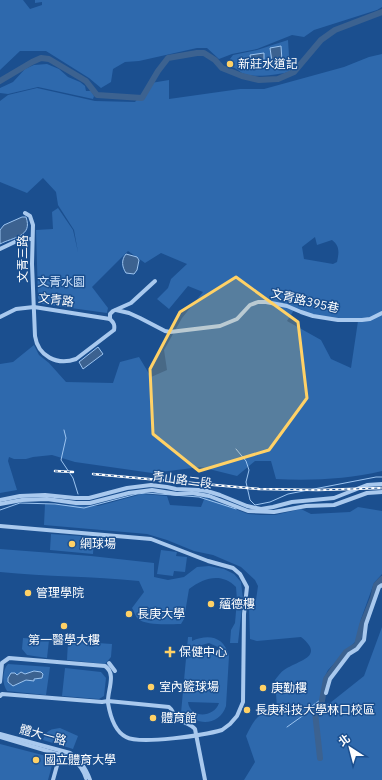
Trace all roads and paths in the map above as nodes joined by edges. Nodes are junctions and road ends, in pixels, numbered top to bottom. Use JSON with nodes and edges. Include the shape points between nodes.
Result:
{"nodes":[{"id":1,"x":25,"y":213,"type":"dead end"},
{"id":2,"x":32,"y":239,"type":"junction"},
{"id":3,"x":0,"y":248,"type":"edge"},
{"id":4,"x":155,"y":281,"type":"dead end"},
{"id":5,"x":34,"y":307,"type":"junction"},
{"id":6,"x":116,"y":310,"type":"junction"},
{"id":7,"x":382,"y":313,"type":"edge"},
{"id":8,"x":0,"y":317,"type":"edge"},
{"id":9,"x":110,"y":319,"type":"junction"},
{"id":10,"x":382,"y":484,"type":"edge"},
{"id":11,"x":382,"y":492,"type":"edge"},
{"id":12,"x":0,"y":500,"type":"edge"},
{"id":13,"x":0,"y":504,"type":"edge"},
{"id":14,"x":0,"y":526,"type":"edge"},
{"id":15,"x":382,"y":585,"type":"edge"},
{"id":16,"x":109,"y":663,"type":"dead end"},
{"id":17,"x":114,"y":671,"type":"dead end"},
{"id":18,"x":0,"y":682,"type":"edge"},
{"id":19,"x":326,"y":694,"type":"dead end"},
{"id":20,"x":0,"y":696,"type":"edge"},
{"id":21,"x":108,"y":701,"type":"junction"},
{"id":22,"x":0,"y":734,"type":"edge"},
{"id":23,"x":196,"y":735,"type":"junction"},
{"id":24,"x":0,"y":737,"type":"edge"},
{"id":25,"x":61,"y":752,"type":"junction"},
{"id":26,"x":53,"y":780,"type":"edge"},
{"id":27,"x":88,"y":780,"type":"edge"},
{"id":28,"x":204,"y":780,"type":"edge"}],
"edges":[{"from":1,"to":2,"type":"street","name":"文青三路","via":[[33,225]]},
{"from":2,"to":3,"type":"street","via":[[21,239]]},
{"from":2,"to":5,"type":"street","name":"文青三路"},
{"from":4,"to":6,"type":"street","via":[[131,303]]},
{"from":5,"to":8,"type":"street","name":"文青路","via":[[16,309]]},
{"from":5,"to":9,"type":"street","name":"文青路"},
{"from":5,"to":9,"type":"street","name":"文青三路","via":[[36,344],[43,354],[59,361],[76,359],[114,330],[114,322]]},
{"from":6,"to":7,"type":"street","name":"文青路395巷","via":[[129,313],[165,332],[220,326],[238,319],[250,305],[258,302],[287,306],[314,316],[338,320],[366,319]]},
{"from":6,"to":9,"type":"street","via":[[110,314]]},
{"from":10,"to":12,"type":"street","name":"青山路二段","via":[[367,485],[334,498],[292,502],[259,509],[208,491],[151,485],[89,498],[46,494]]},
{"from":11,"to":13,"type":"street","name":"青山路二段","via":[[368,493],[334,504],[274,512],[248,511],[209,496],[152,490],[90,503],[47,499]]},
{"from":14,"to":23,"type":"street","via":[[151,539],[233,568],[240,574],[247,587],[244,614],[243,702],[237,716],[222,730]]},
{"from":15,"to":19,"type":"street","via":[[379,587],[366,624],[364,640],[349,654],[330,679]]},
{"from":16,"to":17,"type":"street"},
{"from":18,"to":21,"type":"street","via":[[2,664],[9,658],[100,665],[109,669],[111,675]]},
{"from":20,"to":21,"type":"street","via":[[2,694]]},
{"from":21,"to":23,"type":"street","via":[[169,707],[175,716],[195,729]]},
{"from":21,"to":23,"type":"street","via":[[112,720],[125,737],[154,740]]},
{"from":22,"to":25,"type":"street","name":"體大一路"},
{"from":23,"to":28,"type":"street"},
{"from":24,"to":25,"type":"street","name":"體大一路"},
{"from":25,"to":26,"type":"street"},
{"from":25,"to":27,"type":"street","name":"體大一路","via":[[70,753],[78,759],[86,769]]}]}
